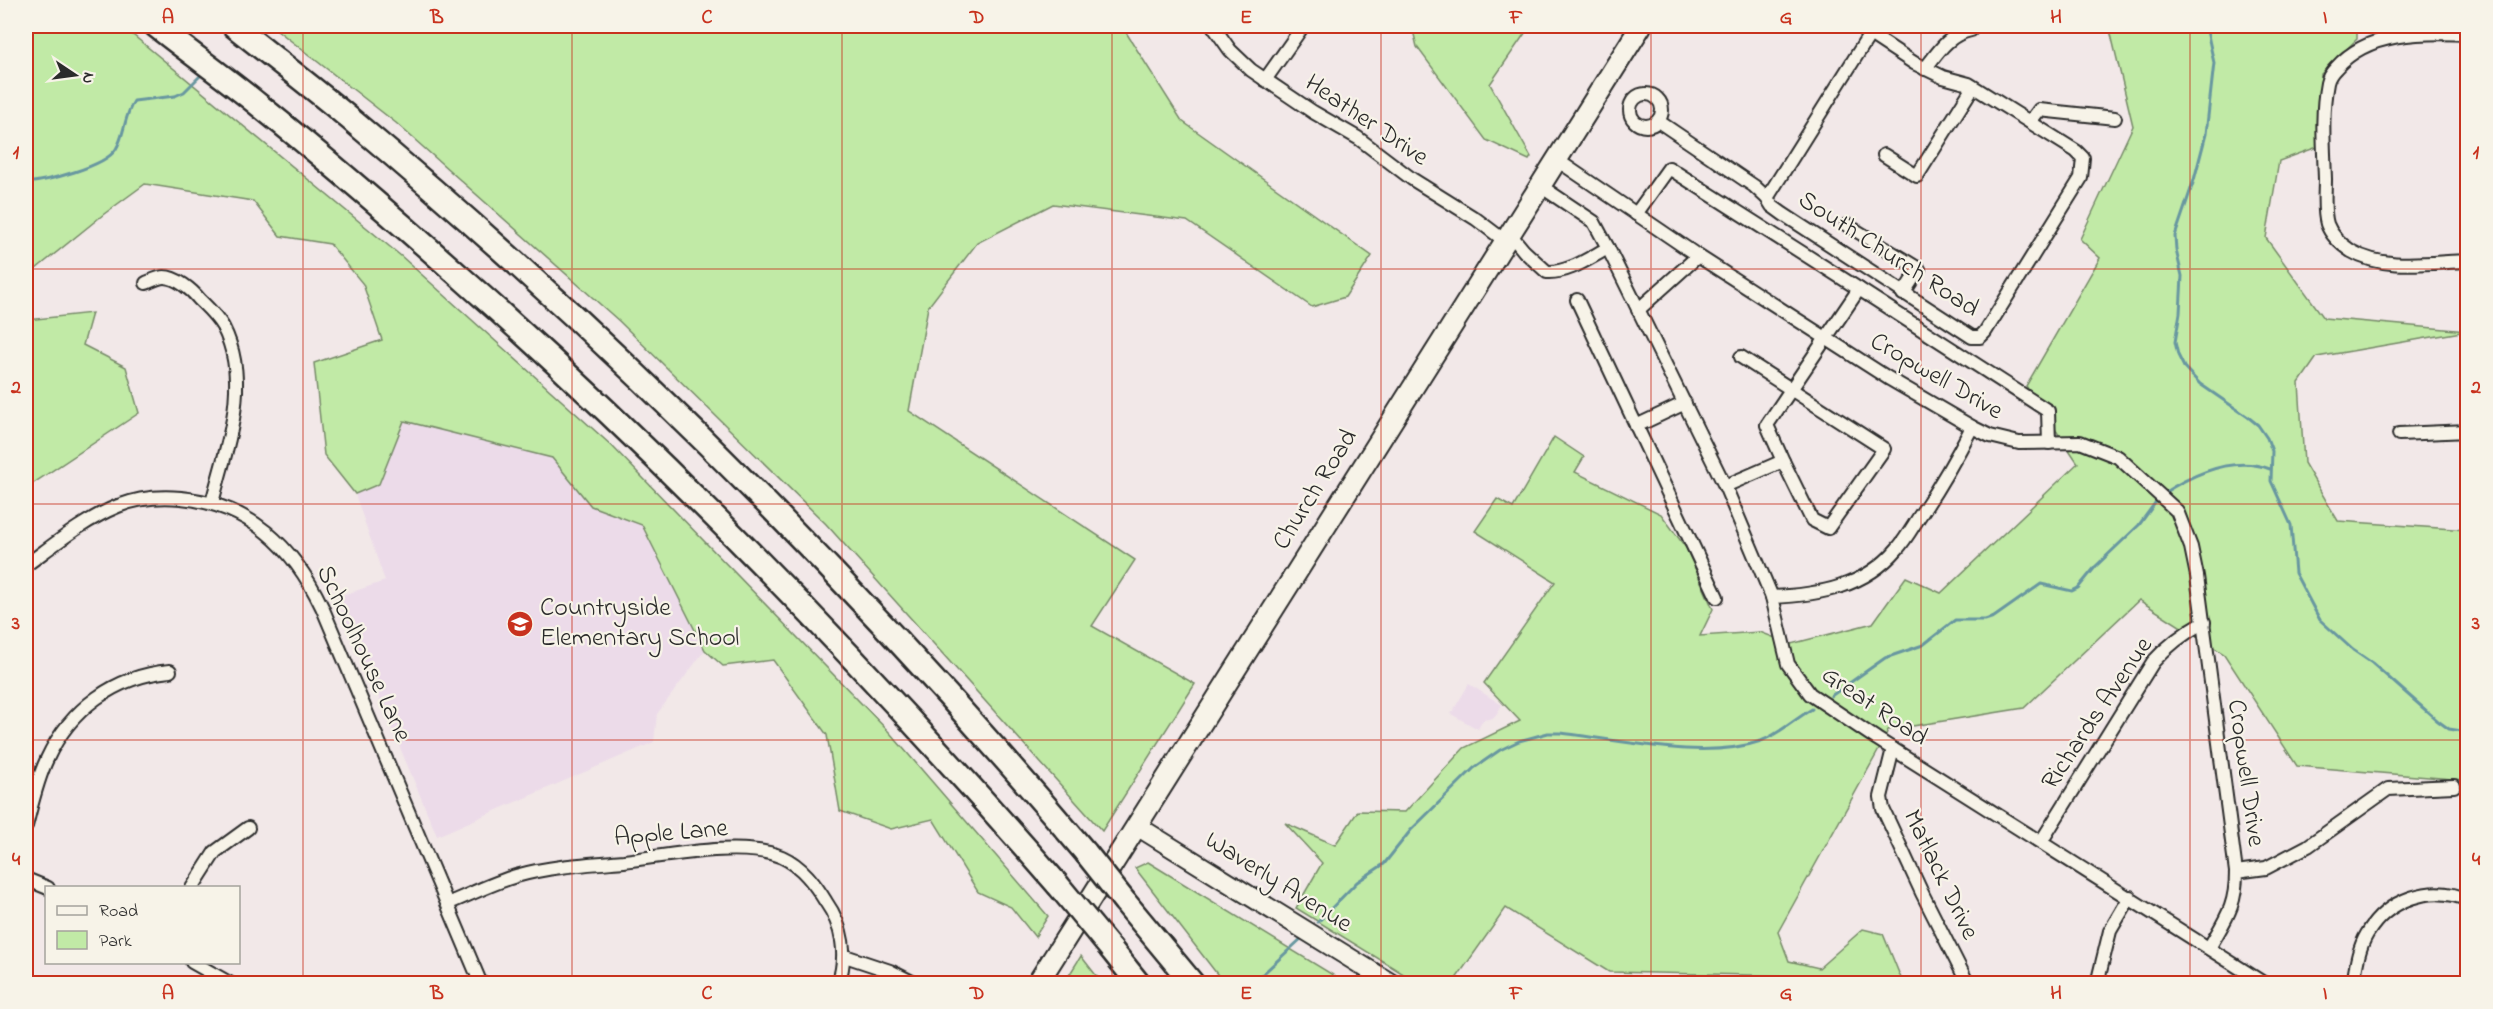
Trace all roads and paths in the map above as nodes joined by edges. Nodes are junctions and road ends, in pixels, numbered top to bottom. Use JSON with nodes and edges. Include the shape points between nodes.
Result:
{"nodes":[{"id":1,"x":156,"y":26,"type":"edge"},
{"id":2,"x":234,"y":26,"type":"edge"},
{"id":3,"x":1213,"y":26,"type":"edge"},
{"id":4,"x":1303,"y":26,"type":"edge"},
{"id":5,"x":1641,"y":26,"type":"edge"},
{"id":6,"x":1865,"y":30,"type":"edge"},
{"id":7,"x":1971,"y":30,"type":"dead end"},
{"id":8,"x":2468,"y":34,"type":"edge"},
{"id":9,"x":1925,"y":69,"type":"junction"},
{"id":10,"x":1265,"y":80,"type":"junction"},
{"id":11,"x":1973,"y":87,"type":"junction"},
{"id":12,"x":2115,"y":118,"type":"dead end"},
{"id":13,"x":1658,"y":121,"type":"dead end"},
{"id":14,"x":2030,"y":122,"type":"junction"},
{"id":15,"x":1884,"y":155,"type":"dead end"},
{"id":16,"x":1557,"y":160,"type":"junction"},
{"id":17,"x":1539,"y":186,"type":"junction"},
{"id":18,"x":1767,"y":198,"type":"junction"},
{"id":19,"x":1636,"y":214,"type":"junction"},
{"id":20,"x":1847,"y":225,"type":"dead end"},
{"id":21,"x":1508,"y":237,"type":"junction"},
{"id":22,"x":1608,"y":248,"type":"junction"},
{"id":23,"x":1698,"y":256,"type":"junction"},
{"id":24,"x":2468,"y":261,"type":"edge"},
{"id":25,"x":146,"y":283,"type":"dead end"},
{"id":26,"x":1859,"y":289,"type":"junction"},
{"id":27,"x":1903,"y":294,"type":"junction"},
{"id":28,"x":1577,"y":300,"type":"dead end"},
{"id":29,"x":1638,"y":310,"type":"junction"},
{"id":30,"x":1826,"y":337,"type":"junction"},
{"id":31,"x":1741,"y":357,"type":"dead end"},
{"id":32,"x":1791,"y":390,"type":"junction"},
{"id":33,"x":1685,"y":404,"type":"junction"},
{"id":34,"x":1636,"y":426,"type":"junction"},
{"id":35,"x":1971,"y":427,"type":"junction"},
{"id":36,"x":2468,"y":431,"type":"edge"},
{"id":37,"x":2398,"y":434,"type":"dead end"},
{"id":38,"x":2049,"y":443,"type":"junction"},
{"id":39,"x":1783,"y":461,"type":"junction"},
{"id":40,"x":1725,"y":486,"type":"junction"},
{"id":41,"x":212,"y":503,"type":"junction"},
{"id":42,"x":26,"y":565,"type":"edge"},
{"id":43,"x":1717,"y":597,"type":"dead end"},
{"id":44,"x":1772,"y":597,"type":"junction"},
{"id":45,"x":2204,"y":622,"type":"junction"},
{"id":46,"x":170,"y":671,"type":"dead end"},
{"id":47,"x":1893,"y":749,"type":"junction"},
{"id":48,"x":2454,"y":786,"type":"dead end"},
{"id":49,"x":26,"y":826,"type":"edge"},
{"id":50,"x":1137,"y":826,"type":"junction"},
{"id":51,"x":248,"y":828,"type":"dead end"},
{"id":52,"x":2041,"y":842,"type":"junction"},
{"id":53,"x":2236,"y":872,"type":"junction"},
{"id":54,"x":26,"y":879,"type":"edge"},
{"id":55,"x":193,"y":886,"type":"edge"},
{"id":56,"x":45,"y":887,"type":"edge"},
{"id":57,"x":2130,"y":897,"type":"junction"},
{"id":58,"x":2468,"y":900,"type":"edge"},
{"id":59,"x":449,"y":903,"type":"junction"},
{"id":60,"x":2209,"y":948,"type":"junction"},
{"id":61,"x":845,"y":956,"type":"junction"},
{"id":62,"x":194,"y":964,"type":"edge"},
{"id":63,"x":842,"y":982,"type":"edge"},
{"id":64,"x":231,"y":984,"type":"edge"},
{"id":65,"x":481,"y":984,"type":"edge"},
{"id":66,"x":915,"y":984,"type":"edge"},
{"id":67,"x":1037,"y":984,"type":"edge"},
{"id":68,"x":1139,"y":984,"type":"edge"},
{"id":69,"x":1193,"y":984,"type":"edge"},
{"id":70,"x":1392,"y":984,"type":"edge"},
{"id":71,"x":1968,"y":984,"type":"edge"},
{"id":72,"x":2097,"y":984,"type":"edge"},
{"id":73,"x":2265,"y":984,"type":"edge"},
{"id":74,"x":2353,"y":984,"type":"edge"}],
"edges":[{"from":1,"to":68,"type":"highway","bridge":true,"via":[[326,160],[612,415],[800,600],[916,724]]},
{"from":2,"to":69,"type":"highway","bridge":true,"via":[[458,211],[657,394],[880,620],[1000,752]]},
{"from":3,"to":10,"type":"street","name":"Heather Drive","via":[[1240,61]]},
{"from":4,"to":10,"type":"street"},
{"from":5,"to":16,"type":"main road","name":"Church Road"},
{"from":6,"to":9,"type":"street","name":"South Church Road"},
{"from":6,"to":18,"type":"street","name":"South Church Road"},
{"from":7,"to":9,"type":"street","via":[[1959,32],[1949,40]]},
{"from":8,"to":24,"type":"street","via":[[2398,36],[2357,49],[2328,80],[2324,103],[2325,212],[2331,232],[2343,245],[2381,262]]},
{"from":9,"to":11,"type":"street","name":"South Church Road"},
{"from":10,"to":21,"type":"street","name":"Heather Drive","via":[[1358,138],[1412,179]]},
{"from":11,"to":14,"type":"street","name":"South Church Road"},
{"from":11,"to":15,"type":"street","via":[[1917,176]]},
{"from":12,"to":14,"type":"street","via":[[2038,110]]},
{"from":13,"to":18,"type":"street"},
{"from":14,"to":27,"type":"street","name":"South Church Road","via":[[2076,151],[2083,158],[2084,167],[2081,178],[1985,332],[1972,337]]},
{"from":16,"to":17,"type":"main road","name":"Church Road"},
{"from":16,"to":19,"type":"street","name":"Cropwell Drive"},
{"from":17,"to":21,"type":"main road","name":"Church Road"},
{"from":17,"to":22,"type":"street","name":"Great Road","via":[[1594,222]]},
{"from":18,"to":27,"type":"street","name":"South Church Road","via":[[1772,206]]},
{"from":19,"to":23,"type":"street","name":"Cropwell Drive"},
{"from":19,"to":26,"type":"street","via":[[1669,168]]},
{"from":20,"to":27,"type":"street","via":[[1919,269]]},
{"from":21,"to":22,"type":"street","via":[[1547,272],[1558,273]]},
{"from":21,"to":50,"type":"main road","name":"Church Road"},
{"from":22,"to":29,"type":"street","name":"Great Road"},
{"from":23,"to":29,"type":"street"},
{"from":23,"to":30,"type":"street","name":"Cropwell Drive"},
{"from":25,"to":41,"type":"street","via":[[164,277],[196,295],[222,324],[231,348],[237,384],[235,408]]},
{"from":26,"to":30,"type":"street"},
{"from":26,"to":38,"type":"street","via":[[2048,411]]},
{"from":28,"to":34,"type":"street"},
{"from":29,"to":33,"type":"street","name":"Great Road"},
{"from":30,"to":32,"type":"street"},
{"from":30,"to":35,"type":"street","name":"Cropwell Drive"},
{"from":31,"to":32,"type":"street"},
{"from":32,"to":39,"type":"street","via":[[1767,425]]},
{"from":32,"to":39,"type":"street","via":[[1884,449],[1828,528],[1812,520]]},
{"from":33,"to":34,"type":"street"},
{"from":33,"to":40,"type":"street","name":"Great Road"},
{"from":34,"to":43,"type":"street"},
{"from":35,"to":38,"type":"street","name":"Cropwell Drive","via":[[2004,440]]},
{"from":35,"to":44,"type":"street","via":[[1929,503],[1902,544],[1882,564],[1838,589]]},
{"from":36,"to":37,"type":"street"},
{"from":38,"to":45,"type":"street","name":"Cropwell Drive","via":[[2080,442],[2118,457],[2177,511],[2195,562]]},
{"from":39,"to":40,"type":"street"},
{"from":40,"to":44,"type":"street","name":"Great Road"},
{"from":41,"to":42,"type":"street","name":"Schoolhouse Lane","via":[[164,498],[128,503],[76,529]]},
{"from":41,"to":59,"type":"street","name":"Schoolhouse Lane","via":[[261,528],[292,557],[309,581]]},
{"from":44,"to":47,"type":"street","name":"Great Road","via":[[1788,664],[1798,681],[1823,705]]},
{"from":45,"to":52,"type":"street","name":"Richards Avenue","via":[[2182,634],[2153,662]]},
{"from":45,"to":53,"type":"street","name":"Cropwell Drive"},
{"from":46,"to":49,"type":"street","via":[[140,675],[118,684],[96,698],[67,726],[46,761]]},
{"from":47,"to":52,"type":"street","name":"Great Road"},
{"from":47,"to":71,"type":"street","name":"Matlack Drive","via":[[1881,797],[1886,815]]},
{"from":48,"to":53,"type":"street","via":[[2388,789],[2308,846],[2266,868]]},
{"from":50,"to":67,"type":"main road","name":"Church Road"},
{"from":50,"to":70,"type":"street","name":"Waverly Avenue"},
{"from":51,"to":55,"type":"street","via":[[215,852]]},
{"from":52,"to":57,"type":"street","name":"Great Road"},
{"from":53,"to":60,"type":"street","name":"Cropwell Drive","via":[[2233,905]]},
{"from":54,"to":56,"type":"street"},
{"from":57,"to":60,"type":"street","name":"Great Road"},
{"from":57,"to":72,"type":"street","via":[[2110,932]]},
{"from":58,"to":74,"type":"street","via":[[2452,893],[2420,895],[2399,903],[2376,921],[2361,946]]},
{"from":59,"to":61,"type":"street","name":"Apple Lane","via":[[516,876],[745,850],[782,857],[808,877],[831,909]]},
{"from":59,"to":65,"type":"street","name":"Schoolhouse Lane"},
{"from":60,"to":73,"type":"street","name":"Great Road"},
{"from":61,"to":63,"type":"street"},
{"from":61,"to":66,"type":"street"},
{"from":62,"to":64,"type":"street"}]}
